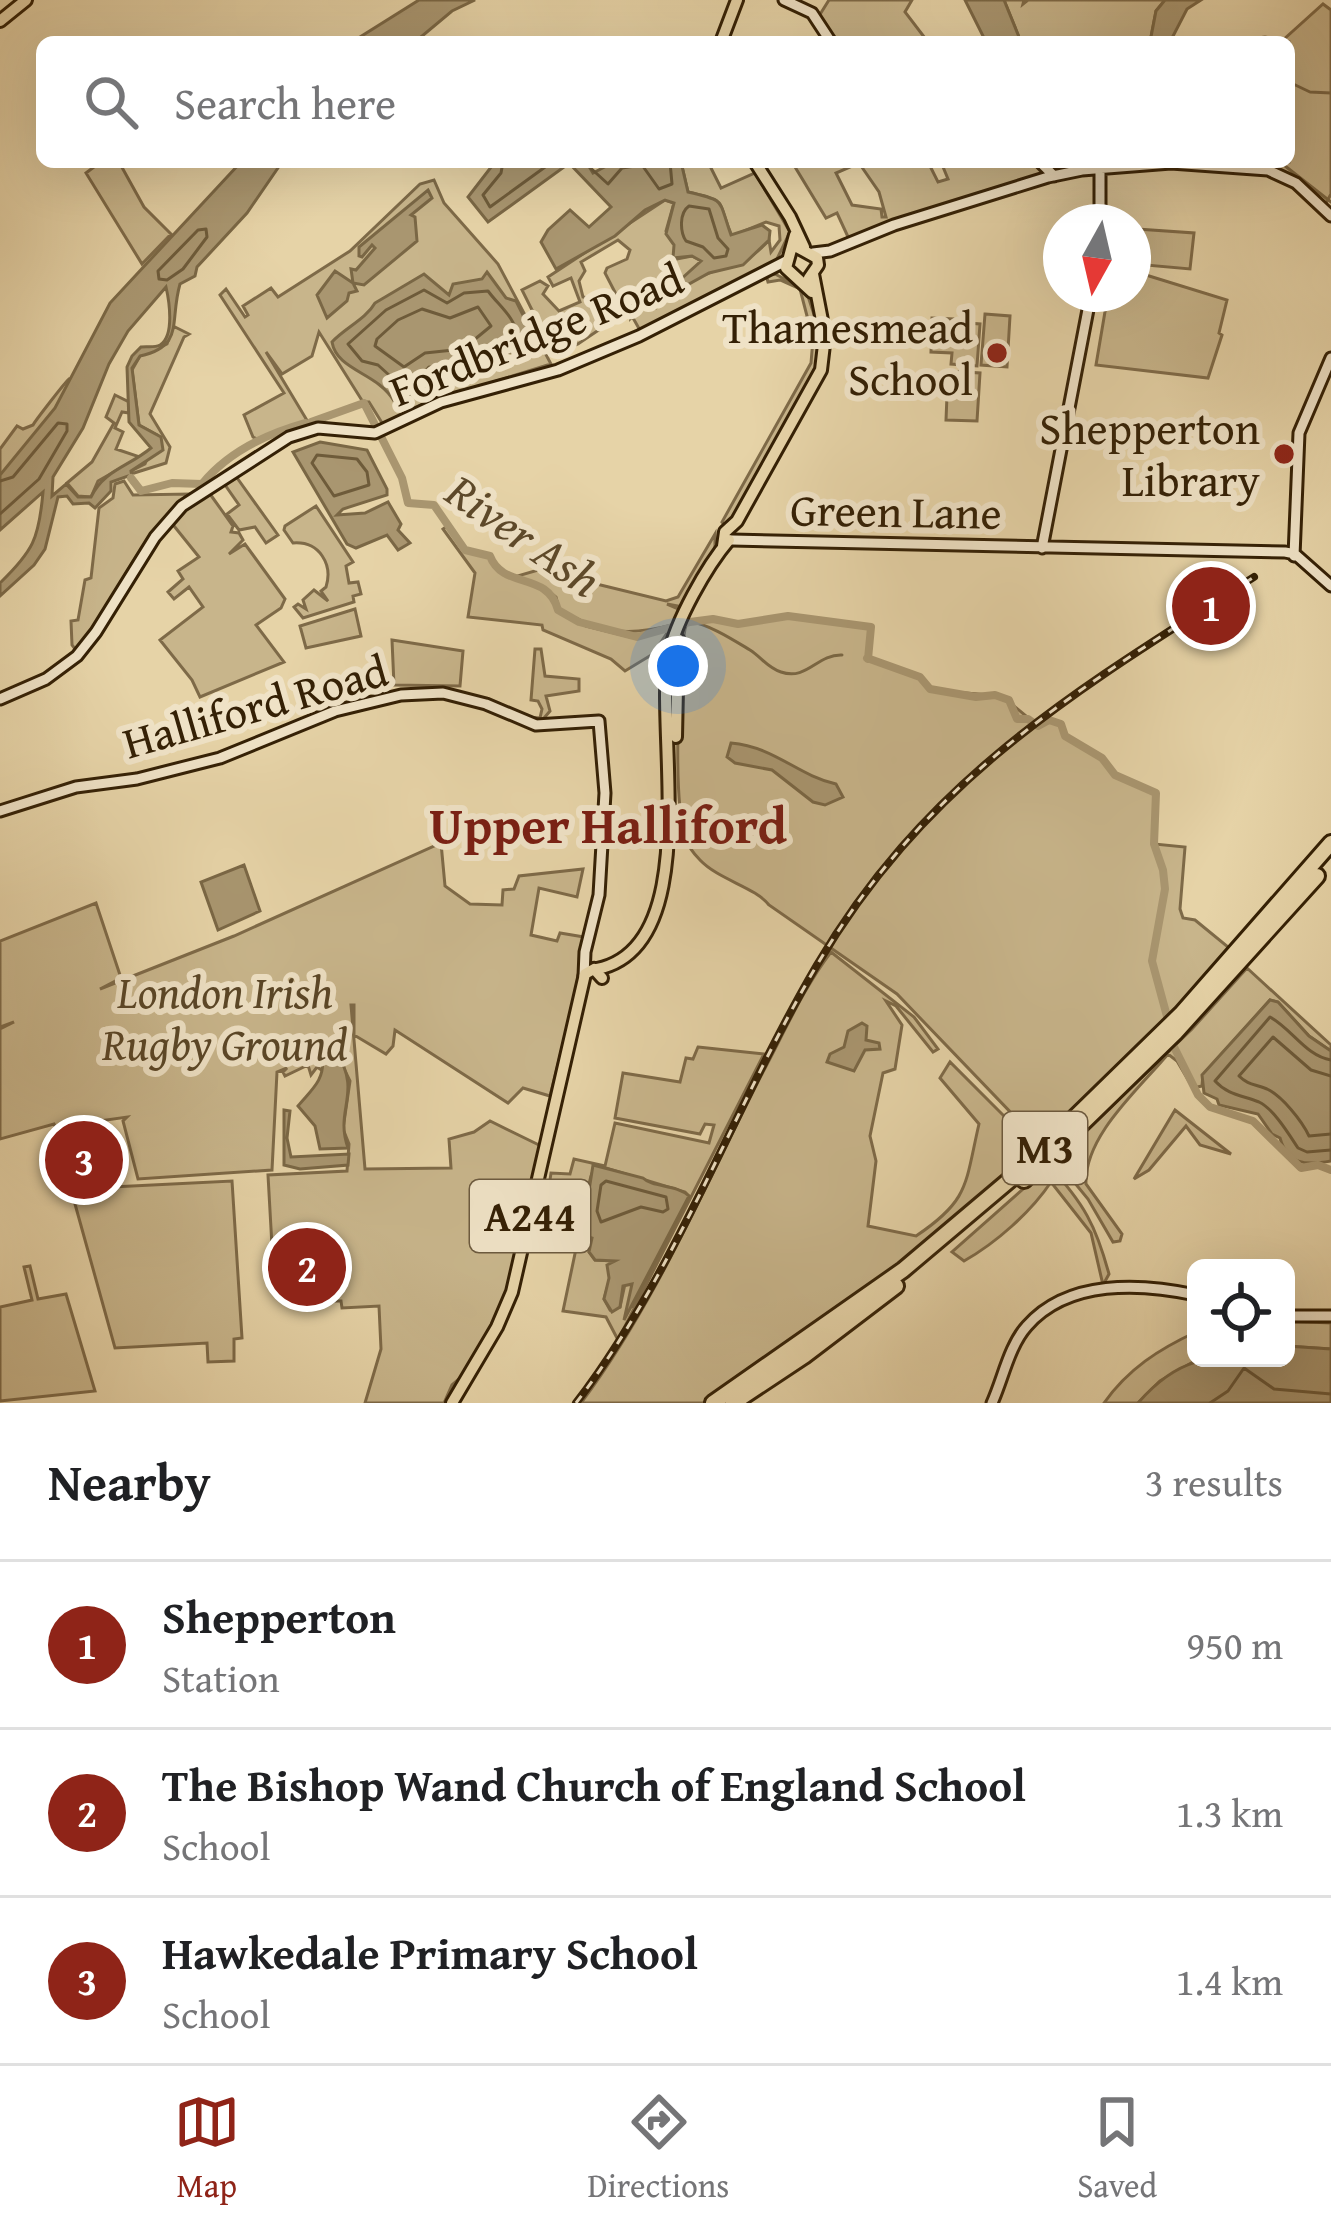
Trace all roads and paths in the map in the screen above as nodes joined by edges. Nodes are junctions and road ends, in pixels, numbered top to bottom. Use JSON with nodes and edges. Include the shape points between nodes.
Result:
{"nodes":[{"id":1,"x":26,"y":0,"type":"edge"},
{"id":2,"x":737,"y":0,"type":"edge"},
{"id":3,"x":788,"y":2,"type":"edge"},
{"id":4,"x":0,"y":21,"type":"edge"},
{"id":5,"x":723,"y":36,"type":"edge"},
{"id":6,"x":827,"y":36,"type":"edge"},
{"id":7,"x":759,"y":168,"type":"edge"},
{"id":8,"x":1046,"y":168,"type":"edge"},
{"id":9,"x":1100,"y":168,"type":"joint"},
{"id":10,"x":1240,"y":168,"type":"edge"},
{"id":11,"x":1054,"y":176,"type":"junction"},
{"id":12,"x":1100,"y":204,"type":"edge"},
{"id":13,"x":1331,"y":216,"type":"edge"},
{"id":14,"x":804,"y":258,"type":"junction"},
{"id":15,"x":772,"y":270,"type":"junction"},
{"id":16,"x":795,"y":277,"type":"junction"},
{"id":17,"x":814,"y":295,"type":"junction"},
{"id":18,"x":1088,"y":312,"type":"edge"},
{"id":19,"x":1331,"y":358,"type":"edge"},
{"id":20,"x":732,"y":536,"type":"junction"},
{"id":21,"x":1042,"y":548,"type":"junction"},
{"id":22,"x":1292,"y":556,"type":"junction"},
{"id":23,"x":1331,"y":586,"type":"edge"},
{"id":24,"x":680,"y":626,"type":"junction"},
{"id":25,"x":0,"y":699,"type":"edge"},
{"id":26,"x":0,"y":811,"type":"edge"},
{"id":27,"x":1331,"y":843,"type":"edge"},
{"id":28,"x":1331,"y":858,"type":"edge"},
{"id":29,"x":593,"y":976,"type":"junction"},
{"id":30,"x":1187,"y":1294,"type":"edge"},
{"id":31,"x":1295,"y":1316,"type":"edge"},
{"id":32,"x":1331,"y":1316,"type":"edge"},
{"id":33,"x":450,"y":1403,"type":"edge"},
{"id":34,"x":713,"y":1403,"type":"edge"},
{"id":35,"x":734,"y":1403,"type":"edge"},
{"id":36,"x":992,"y":1403,"type":"edge"}],
"edges":[{"from":1,"to":4,"type":"main road"},
{"from":2,"to":5,"type":"main road"},
{"from":3,"to":6,"type":"street","via":[[812,14]]},
{"from":7,"to":14,"type":"main road","number":"A244"},
{"from":8,"to":11,"type":"street"},
{"from":9,"to":11,"type":"street"},
{"from":9,"to":12,"type":"street"},
{"from":10,"to":13,"type":"street","via":[[1296,183]]},
{"from":11,"to":14,"type":"street"},
{"from":14,"to":15,"type":"street","name":"Fordbridge Road"},
{"from":14,"to":16,"type":"main road"},
{"from":14,"to":16,"type":"main road"},
{"from":14,"to":17,"type":"main road","number":"A244"},
{"from":15,"to":16,"type":"street"},
{"from":15,"to":25,"type":"street","name":"Fordbridge Road","via":[[594,356],[441,402],[379,432],[302,431],[192,498],[155,537],[77,656]]},
{"from":16,"to":17,"type":"main road"},
{"from":17,"to":20,"type":"main road","number":"A244","via":[[825,336],[821,370]]},
{"from":18,"to":21,"type":"street"},
{"from":19,"to":22,"type":"street","via":[[1299,433]]},
{"from":20,"to":21,"type":"street","name":"Green Lane"},
{"from":20,"to":24,"type":"main road","number":"A244"},
{"from":21,"to":22,"type":"street","name":"Green Lane"},
{"from":22,"to":23,"type":"street"},
{"from":24,"to":29,"type":"main road","number":"A244","via":[[669,652],[662,883],[637,942]]},
{"from":24,"to":29,"type":"main road","number":"A244","via":[[670,874],[646,936],[626,960]]},
{"from":26,"to":29,"type":"street","name":"Halliford Road","via":[[220,758],[335,711],[408,694],[486,704],[536,725],[599,721],[606,781],[601,870],[585,952]]},
{"from":27,"to":34,"type":"highway","number":"M3","via":[[1193,1001],[1019,1172],[903,1270]]},
{"from":28,"to":35,"type":"highway","number":"M3","via":[[1208,999],[1058,1150],[908,1277]]},
{"from":29,"to":33,"type":"main road","number":"A244","via":[[577,1010],[512,1292]]},
{"from":30,"to":36,"type":"street","via":[[1113,1290],[1051,1307],[1027,1326]]},
{"from":31,"to":32,"type":"street"}]}
